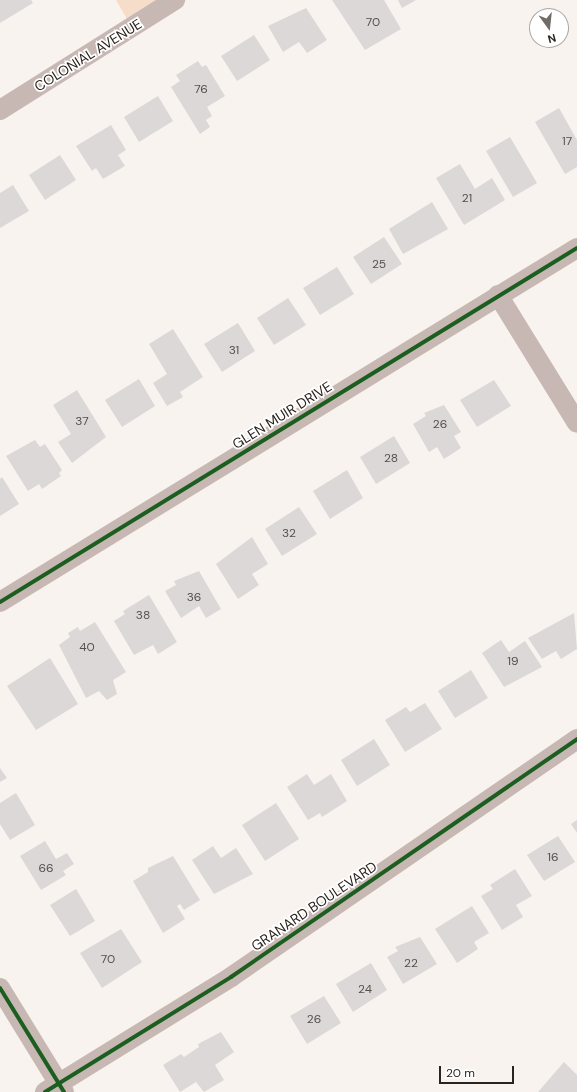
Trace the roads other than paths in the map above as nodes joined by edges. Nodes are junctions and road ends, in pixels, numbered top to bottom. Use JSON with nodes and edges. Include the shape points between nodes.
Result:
{"nodes":[{"id":1,"x":175,"y":0,"type":"edge"},
{"id":2,"x":0,"y":110,"type":"edge"},
{"id":3,"x":577,"y":248,"type":"edge"},
{"id":4,"x":498,"y":295,"type":"junction"},
{"id":5,"x":577,"y":423,"type":"edge"},
{"id":6,"x":0,"y":602,"type":"edge"},
{"id":7,"x":577,"y":740,"type":"edge"},
{"id":8,"x":0,"y":988,"type":"edge"},
{"id":9,"x":56,"y":1090,"type":"edge"}],
"edges":[{"from":1,"to":2,"type":"street","name":"COLONIAL AVENUE"},
{"from":3,"to":4,"type":"street","name":"GLEN MUIR DRIVE"},
{"from":4,"to":5,"type":"street"},
{"from":4,"to":6,"type":"street","name":"GLEN MUIR DRIVE"},
{"from":7,"to":9,"type":"street","name":"GRANARD BOULEVARD","via":[[231,976]]},
{"from":8,"to":9,"type":"street"}]}
